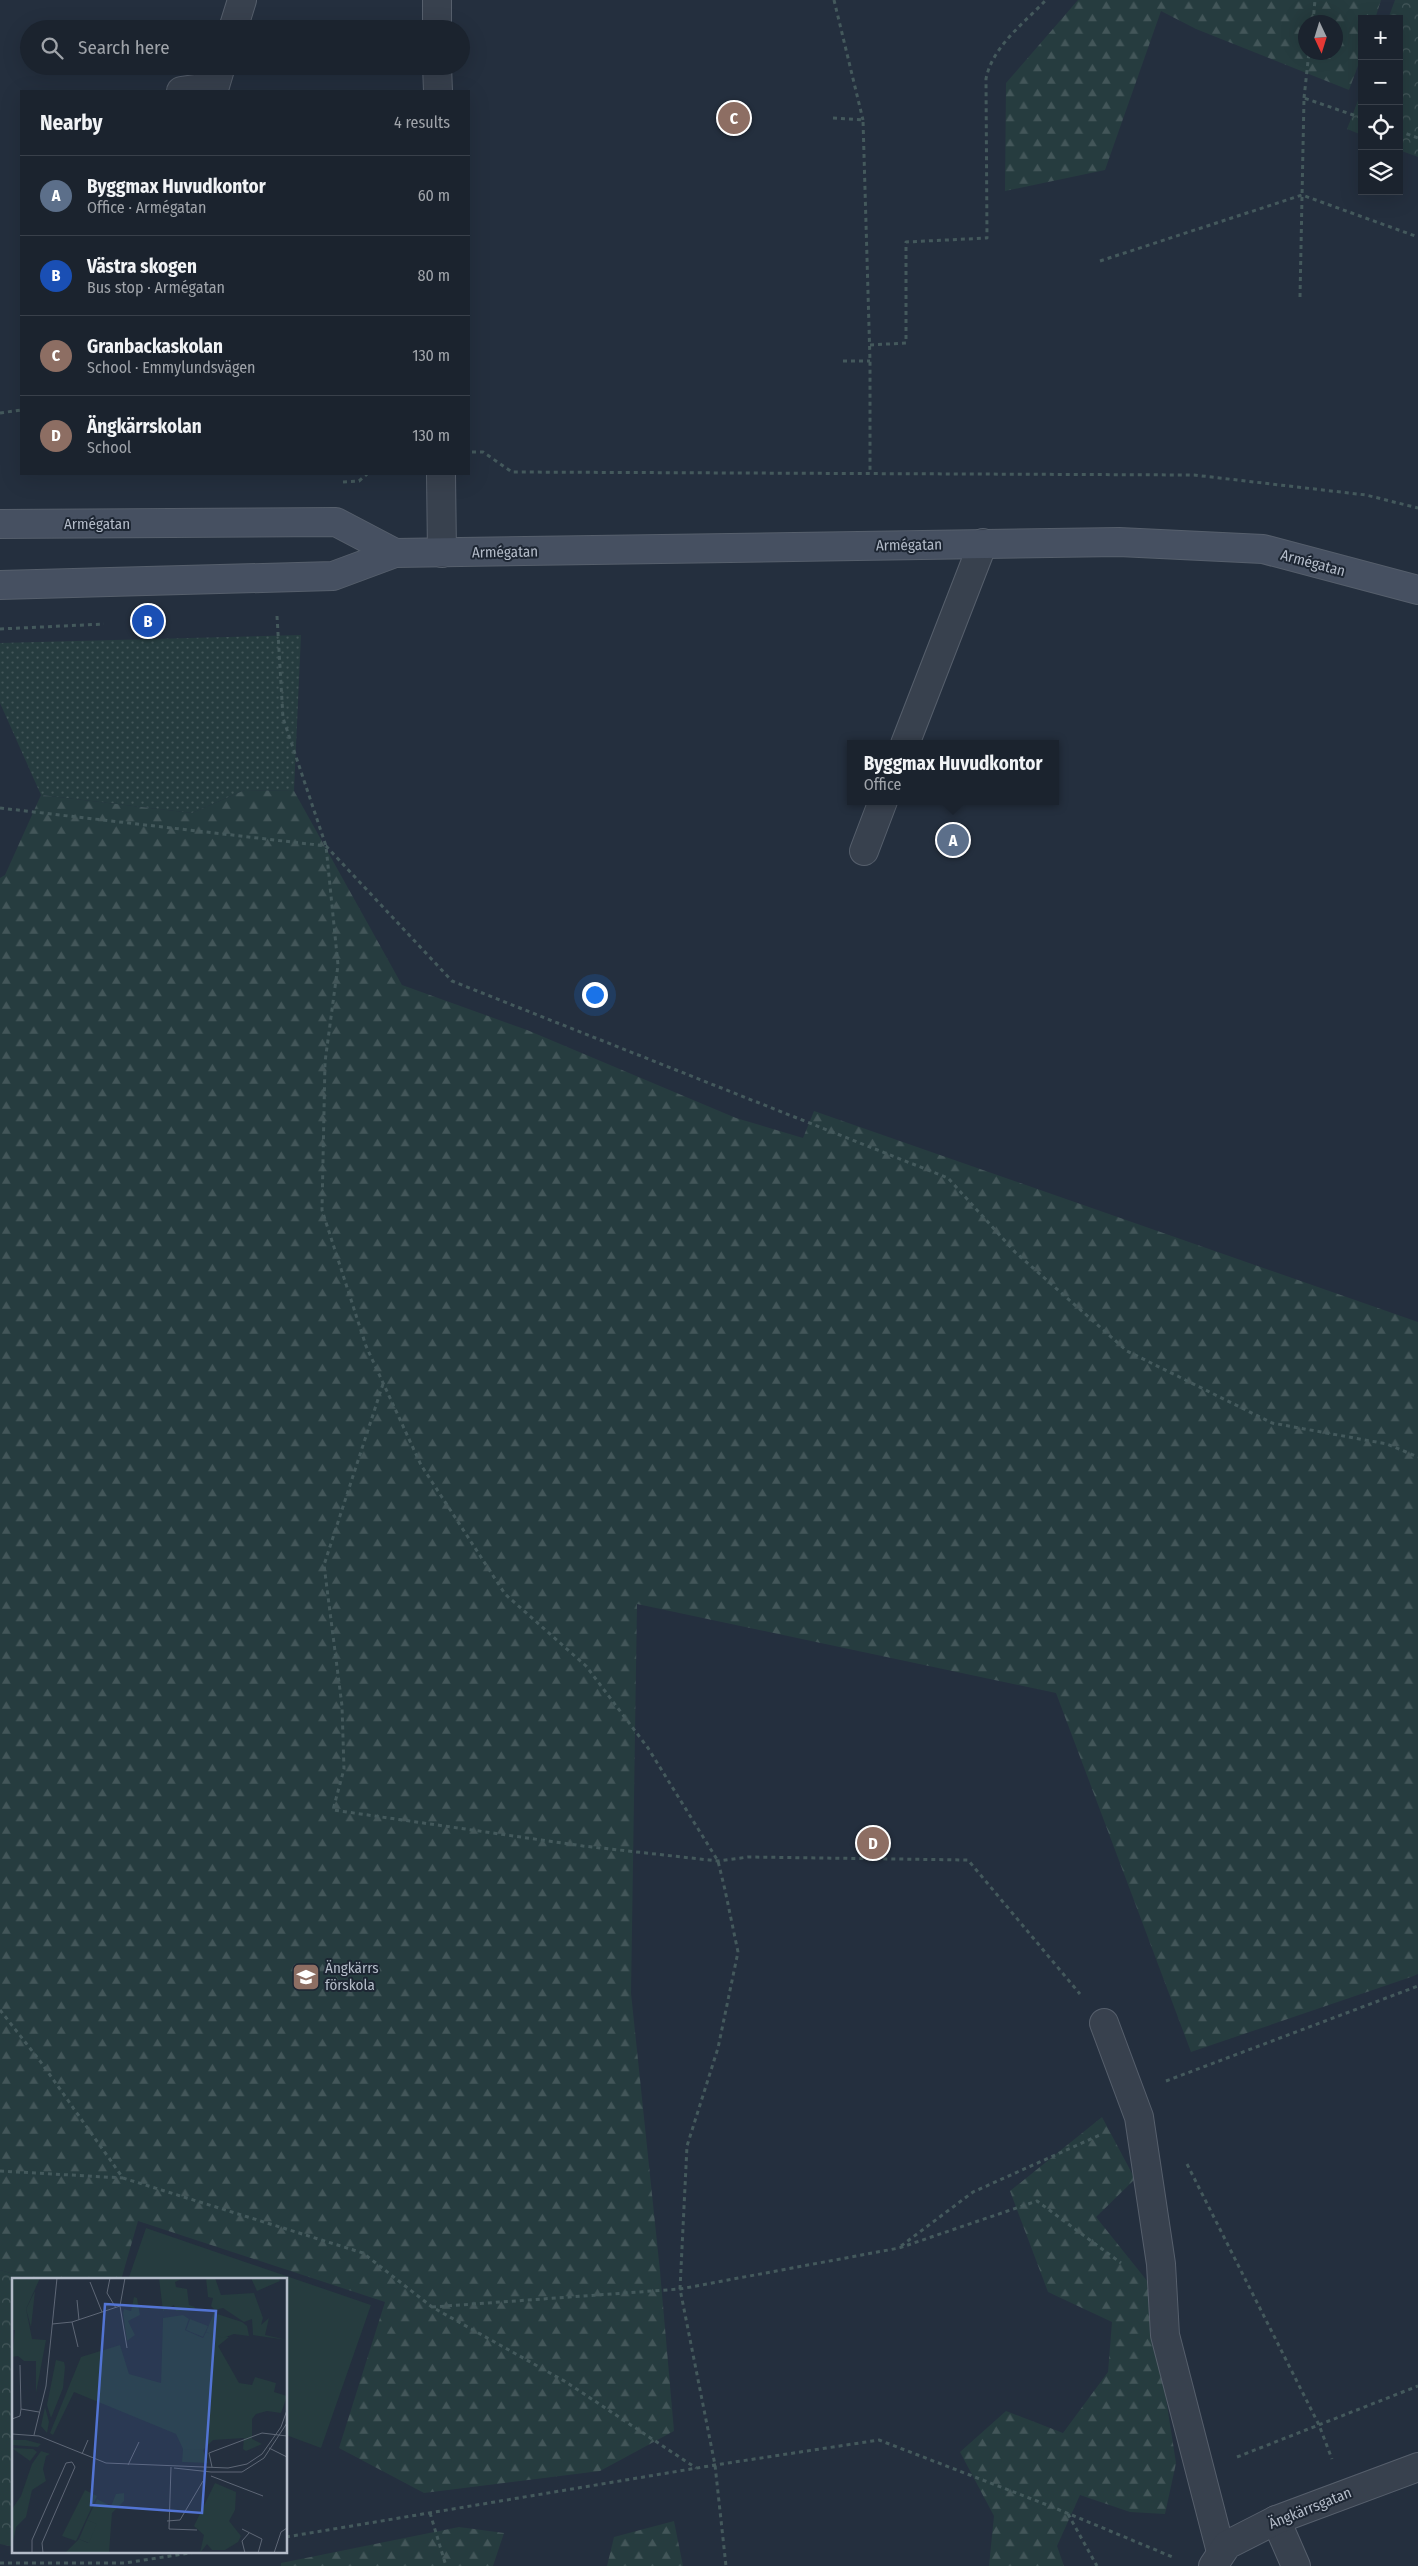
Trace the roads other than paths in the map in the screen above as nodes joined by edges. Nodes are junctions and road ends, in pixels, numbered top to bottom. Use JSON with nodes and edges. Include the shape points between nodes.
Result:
{"nodes":[{"id":1,"x":242,"y":0,"type":"edge"},
{"id":2,"x":437,"y":0,"type":"edge"},
{"id":3,"x":236,"y":20,"type":"edge"},
{"id":4,"x":437,"y":20,"type":"edge"},
{"id":5,"x":218,"y":75,"type":"edge"},
{"id":6,"x":437,"y":75,"type":"edge"},
{"id":7,"x":187,"y":90,"type":"edge"},
{"id":8,"x":438,"y":90,"type":"edge"},
{"id":9,"x":441,"y":475,"type":"edge"},
{"id":10,"x":0,"y":524,"type":"edge"},
{"id":11,"x":983,"y":543,"type":"junction"},
{"id":12,"x":396,"y":553,"type":"junction"},
{"id":13,"x":442,"y":553,"type":"junction"},
{"id":14,"x":0,"y":585,"type":"edge"},
{"id":15,"x":1418,"y":590,"type":"edge"},
{"id":16,"x":907,"y":740,"type":"edge"},
{"id":17,"x":881,"y":805,"type":"edge"},
{"id":18,"x":864,"y":851,"type":"dead end"},
{"id":19,"x":1104,"y":2023,"type":"road end"},
{"id":20,"x":1418,"y":2467,"type":"edge"},
{"id":21,"x":1276,"y":2520,"type":"junction"},
{"id":22,"x":1217,"y":2559,"type":"edge"},
{"id":23,"x":1296,"y":2566,"type":"edge"}],
"edges":[{"from":1,"to":3,"type":"street"},
{"from":2,"to":4,"type":"street"},
{"from":5,"to":7,"type":"street","via":[[215,86]]},
{"from":6,"to":8,"type":"street"},
{"from":9,"to":13,"type":"street"},
{"from":10,"to":12,"type":"street","name":"Armégatan","via":[[336,522]]},
{"from":11,"to":13,"type":"street","name":"Armégatan"},
{"from":11,"to":15,"type":"street","name":"Armégatan","via":[[1119,542],[1263,549]]},
{"from":11,"to":16,"type":"street"},
{"from":12,"to":13,"type":"street","name":"Armégatan"},
{"from":12,"to":14,"type":"street","name":"Armégatan","via":[[333,576]]},
{"from":17,"to":18,"type":"street"},
{"from":19,"to":22,"type":"street","via":[[1139,2117],[1160,2264],[1166,2335],[1208,2496]]},
{"from":20,"to":21,"type":"street","name":"Ängkärrsgatan"},
{"from":21,"to":22,"type":"street","name":"Ängkärrsgatan","via":[[1227,2545]]},
{"from":21,"to":23,"type":"street"}]}
